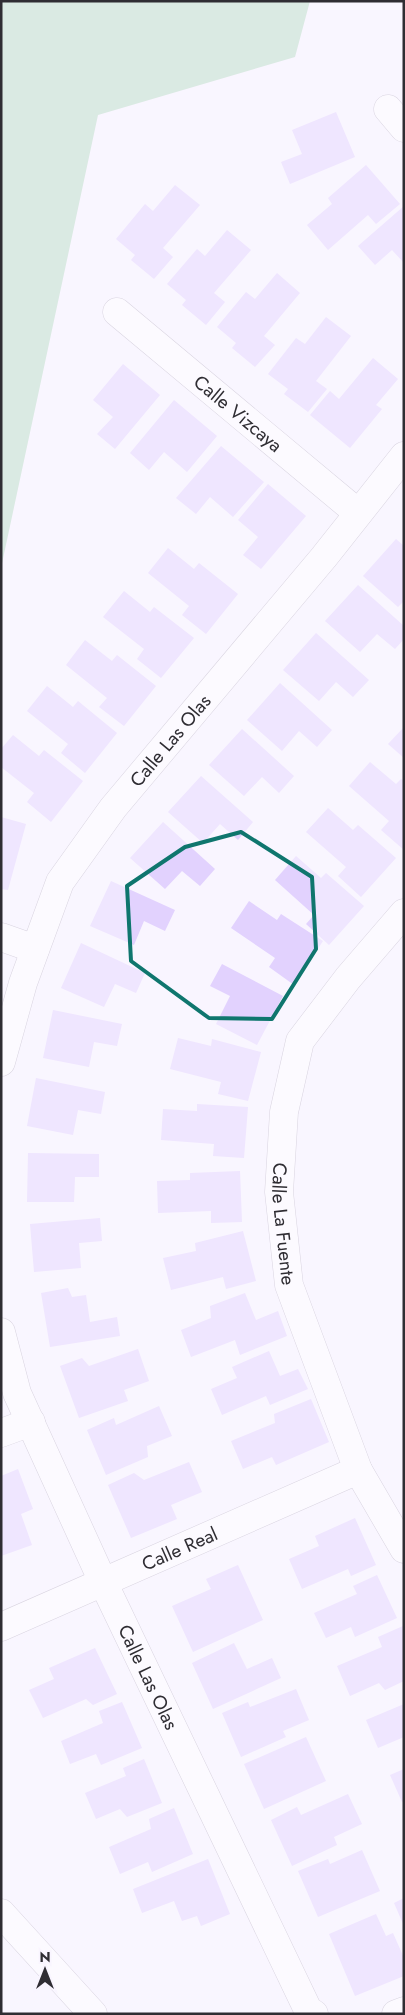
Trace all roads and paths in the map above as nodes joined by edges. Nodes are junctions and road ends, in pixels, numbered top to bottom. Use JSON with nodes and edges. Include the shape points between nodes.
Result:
{"nodes":[{"id":1,"x":117,"y":312,"type":"dead end"},
{"id":2,"x":404,"y":456,"type":"edge"},
{"id":3,"x":358,"y":513,"type":"junction"},
{"id":4,"x":404,"y":913,"type":"edge"},
{"id":5,"x":1,"y":937,"type":"edge"},
{"id":6,"x":35,"y":949,"type":"junction"},
{"id":7,"x":1,"y":1062,"type":"edge"},
{"id":8,"x":1,"y":1332,"type":"edge"},
{"id":9,"x":31,"y":1422,"type":"junction"},
{"id":10,"x":1,"y":1433,"type":"edge"},
{"id":11,"x":358,"y":1470,"type":"junction"},
{"id":12,"x":404,"y":1549,"type":"edge"},
{"id":13,"x":103,"y":1582,"type":"junction"},
{"id":14,"x":1,"y":1627,"type":"edge"},
{"id":15,"x":1,"y":1913,"type":"edge"},
{"id":16,"x":404,"y":2011,"type":"edge"},
{"id":17,"x":94,"y":2014,"type":"edge"},
{"id":18,"x":314,"y":2014,"type":"edge"},
{"id":19,"x":396,"y":2014,"type":"edge"}],
"edges":[{"from":1,"to":3,"type":"street","name":"Calle Vizcaya"},
{"from":2,"to":3,"type":"street","name":"Calle Las Olas"},
{"from":3,"to":6,"type":"street","name":"Calle Las Olas","via":[[113,808],[60,882]]},
{"from":4,"to":11,"type":"street","name":"Calle La Fuente","via":[[300,1041],[284,1112],[278,1192],[289,1285]]},
{"from":5,"to":6,"type":"street"},
{"from":6,"to":7,"type":"street","name":"Calle Las Olas"},
{"from":8,"to":9,"type":"street","name":"Calle Las Olas","via":[[17,1393]]},
{"from":9,"to":10,"type":"street"},
{"from":9,"to":13,"type":"street","name":"Calle Las Olas"},
{"from":11,"to":12,"type":"street","name":"Calle La Fuente"},
{"from":11,"to":13,"type":"street","name":"Calle Real"},
{"from":13,"to":14,"type":"street","name":"Calle Real"},
{"from":13,"to":18,"type":"street","name":"Calle Las Olas","via":[[308,2010]]},
{"from":15,"to":17,"type":"street"},
{"from":16,"to":19,"type":"street"}]}
